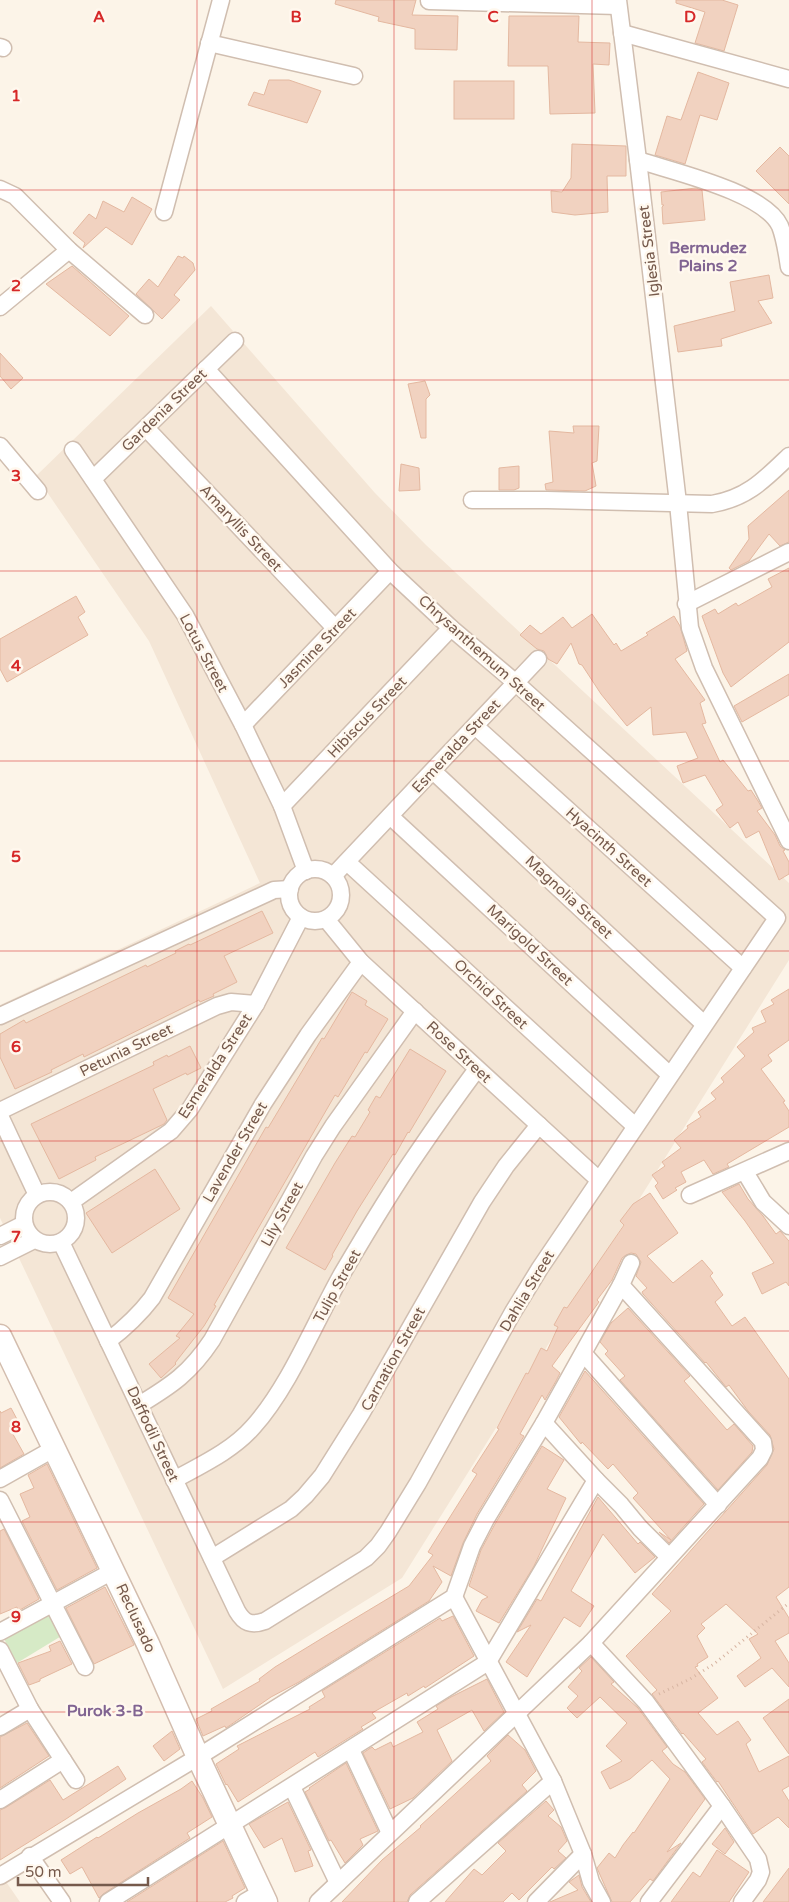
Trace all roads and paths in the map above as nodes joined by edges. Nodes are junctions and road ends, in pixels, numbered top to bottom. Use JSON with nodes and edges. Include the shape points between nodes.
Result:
{"nodes":[{"id":1,"x":221,"y":0,"type":"edge"},
{"id":2,"x":429,"y":1,"type":"edge"},
{"id":3,"x":618,"y":3,"type":"edge"},
{"id":4,"x":622,"y":33,"type":"junction"},
{"id":5,"x":209,"y":43,"type":"junction"},
{"id":6,"x":354,"y":76,"type":"dead end"},
{"id":7,"x":789,"y":79,"type":"edge"},
{"id":8,"x":638,"y":160,"type":"junction"},
{"id":9,"x":0,"y":189,"type":"edge"},
{"id":10,"x":164,"y":212,"type":"dead end"},
{"id":11,"x":68,"y":250,"type":"junction"},
{"id":12,"x":789,"y":267,"type":"edge"},
{"id":13,"x":0,"y":307,"type":"edge"},
{"id":14,"x":145,"y":315,"type":"dead end"},
{"id":15,"x":235,"y":342,"type":"dead end"},
{"id":16,"x":206,"y":369,"type":"junction"},
{"id":17,"x":146,"y":428,"type":"junction"},
{"id":18,"x":0,"y":446,"type":"edge"},
{"id":19,"x":73,"y":450,"type":"dead end"},
{"id":20,"x":789,"y":456,"type":"edge"},
{"id":21,"x":93,"y":479,"type":"junction"},
{"id":22,"x":38,"y":491,"type":"dead end"},
{"id":23,"x":472,"y":500,"type":"dead end"},
{"id":24,"x":678,"y":503,"type":"junction"},
{"id":25,"x":789,"y":552,"type":"edge"},
{"id":26,"x":390,"y":570,"type":"junction"},
{"id":27,"x":686,"y":604,"type":"junction"},
{"id":28,"x":335,"y":628,"type":"junction"},
{"id":29,"x":452,"y":628,"type":"junction"},
{"id":30,"x":538,"y":659,"type":"dead end"},
{"id":31,"x":516,"y":683,"type":"junction"},
{"id":32,"x":243,"y":725,"type":"junction"},
{"id":33,"x":475,"y":726,"type":"junction"},
{"id":34,"x":433,"y":771,"type":"junction"},
{"id":35,"x":282,"y":806,"type":"junction"},
{"id":36,"x":390,"y":816,"type":"junction"},
{"id":37,"x":789,"y":841,"type":"edge"},
{"id":38,"x":347,"y":862,"type":"junction"},
{"id":39,"x":306,"y":871,"type":"junction"},
{"id":40,"x":333,"y":876,"type":"junction"},
{"id":41,"x":290,"y":889,"type":"junction"},
{"id":42,"x":301,"y":917,"type":"junction"},
{"id":43,"x":777,"y":918,"type":"joint"},
{"id":44,"x":326,"y":919,"type":"junction"},
{"id":45,"x":361,"y":962,"type":"junction"},
{"id":46,"x":743,"y":968,"type":"junction"},
{"id":47,"x":256,"y":1004,"type":"junction"},
{"id":48,"x":415,"y":1011,"type":"junction"},
{"id":49,"x":0,"y":1016,"type":"edge"},
{"id":50,"x":704,"y":1024,"type":"junction"},
{"id":51,"x":477,"y":1069,"type":"junction"},
{"id":52,"x":670,"y":1075,"type":"junction"},
{"id":53,"x":0,"y":1111,"type":"edge"},
{"id":54,"x":0,"y":1116,"type":"edge"},
{"id":55,"x":538,"y":1125,"type":"junction"},
{"id":56,"x":636,"y":1126,"type":"junction"},
{"id":57,"x":789,"y":1151,"type":"edge"},
{"id":58,"x":745,"y":1172,"type":"junction"},
{"id":59,"x":599,"y":1180,"type":"junction"},
{"id":60,"x":37,"y":1195,"type":"junction"},
{"id":61,"x":690,"y":1195,"type":"dead end"},
{"id":62,"x":71,"y":1202,"type":"junction"},
{"id":63,"x":24,"y":1224,"type":"junction"},
{"id":64,"x":789,"y":1226,"type":"edge"},
{"id":65,"x":0,"y":1236,"type":"edge"},
{"id":66,"x":34,"y":1240,"type":"junction"},
{"id":67,"x":62,"y":1242,"type":"junction"},
{"id":68,"x":0,"y":1257,"type":"edge"},
{"id":69,"x":631,"y":1263,"type":"dead end"},
{"id":70,"x":621,"y":1286,"type":"junction"},
{"id":71,"x":0,"y":1336,"type":"edge"},
{"id":72,"x":108,"y":1341,"type":"junction"},
{"id":73,"x":584,"y":1354,"type":"junction"},
{"id":74,"x":139,"y":1405,"type":"junction"},
{"id":75,"x":544,"y":1423,"type":"junction"},
{"id":76,"x":55,"y":1448,"type":"junction"},
{"id":77,"x":0,"y":1479,"type":"edge"},
{"id":78,"x":174,"y":1480,"type":"junction"},
{"id":79,"x":596,"y":1480,"type":"junction"},
{"id":80,"x":0,"y":1500,"type":"edge"},
{"id":81,"x":718,"y":1505,"type":"junction"},
{"id":82,"x":669,"y":1557,"type":"junction"},
{"id":83,"x":212,"y":1558,"type":"junction"},
{"id":84,"x":114,"y":1570,"type":"junction"},
{"id":85,"x":454,"y":1597,"type":"junction"},
{"id":86,"x":789,"y":1603,"type":"edge"},
{"id":87,"x":53,"y":1604,"type":"junction"},
{"id":88,"x":248,"y":1623,"type":"joint"},
{"id":89,"x":0,"y":1632,"type":"edge"},
{"id":90,"x":591,"y":1643,"type":"junction"},
{"id":91,"x":0,"y":1650,"type":"edge"},
{"id":92,"x":488,"y":1662,"type":"junction"},
{"id":93,"x":85,"y":1667,"type":"dead end"},
{"id":94,"x":646,"y":1702,"type":"junction"},
{"id":95,"x":30,"y":1709,"type":"junction"},
{"id":96,"x":516,"y":1714,"type":"junction"},
{"id":97,"x":0,"y":1727,"type":"edge"},
{"id":98,"x":351,"y":1750,"type":"junction"},
{"id":99,"x":198,"y":1757,"type":"junction"},
{"id":100,"x":63,"y":1760,"type":"junction"},
{"id":101,"x":76,"y":1780,"type":"dead end"},
{"id":102,"x":553,"y":1780,"type":"junction"},
{"id":103,"x":292,"y":1787,"type":"junction"},
{"id":104,"x":0,"y":1800,"type":"edge"},
{"id":105,"x":722,"y":1806,"type":"junction"},
{"id":106,"x":231,"y":1826,"type":"junction"},
{"id":107,"x":390,"y":1833,"type":"junction"},
{"id":108,"x":583,"y":1854,"type":"junction"},
{"id":109,"x":30,"y":1856,"type":"junction"},
{"id":110,"x":0,"y":1875,"type":"edge"},
{"id":111,"x":338,"y":1883,"type":"junction"},
{"id":112,"x":258,"y":1899,"type":"edge"},
{"id":113,"x":62,"y":1902,"type":"edge"},
{"id":114,"x":108,"y":1902,"type":"edge"},
{"id":115,"x":318,"y":1902,"type":"edge"},
{"id":116,"x":417,"y":1902,"type":"edge"},
{"id":117,"x":536,"y":1902,"type":"edge"},
{"id":118,"x":602,"y":1902,"type":"edge"},
{"id":119,"x":649,"y":1902,"type":"edge"},
{"id":120,"x":742,"y":1902,"type":"edge"}],
"edges":[{"from":1,"to":5,"type":"street"},
{"from":2,"to":3,"type":"street"},
{"from":3,"to":4,"type":"street","name":"Iglesia Street"},
{"from":4,"to":7,"type":"street"},
{"from":4,"to":8,"type":"street","name":"Iglesia Street"},
{"from":5,"to":6,"type":"street"},
{"from":5,"to":10,"type":"street"},
{"from":8,"to":12,"type":"street","via":[[738,192],[769,211],[784,238]]},
{"from":8,"to":24,"type":"street","name":"Iglesia Street"},
{"from":9,"to":11,"type":"street","via":[[15,196]]},
{"from":11,"to":13,"type":"street"},
{"from":11,"to":14,"type":"street"},
{"from":15,"to":16,"type":"street","name":"Gardenia Street"},
{"from":16,"to":17,"type":"street","name":"Gardenia Street"},
{"from":16,"to":26,"type":"street","name":"Chrysanthemum Street"},
{"from":17,"to":21,"type":"street","name":"Gardenia Street"},
{"from":17,"to":28,"type":"street","name":"Amaryllis Street"},
{"from":18,"to":22,"type":"street"},
{"from":19,"to":21,"type":"street","name":"Lotus Street"},
{"from":20,"to":24,"type":"street","via":[[745,494],[712,504]]},
{"from":21,"to":32,"type":"street","name":"Lotus Street","via":[[184,615]]},
{"from":23,"to":24,"type":"street"},
{"from":24,"to":27,"type":"street","name":"Iglesia Street"},
{"from":25,"to":27,"type":"street"},
{"from":26,"to":28,"type":"street","name":"Jasmine Street"},
{"from":26,"to":29,"type":"street","name":"Chrysanthemum Street"},
{"from":27,"to":37,"type":"street","name":"Iglesia Street","via":[[690,628],[704,668]]},
{"from":28,"to":32,"type":"street","name":"Jasmine Street"},
{"from":29,"to":31,"type":"street","name":"Chrysanthemum Street"},
{"from":29,"to":35,"type":"street","name":"Hibiscus Street"},
{"from":30,"to":31,"type":"street","name":"Esmeralda Street"},
{"from":31,"to":33,"type":"street","name":"Esmeralda Street"},
{"from":31,"to":43,"type":"street","name":"Chrysanthemum Street"},
{"from":32,"to":35,"type":"street","name":"Lotus Street"},
{"from":33,"to":34,"type":"street","name":"Esmeralda Street"},
{"from":33,"to":46,"type":"street","name":"Hyacinth Street"},
{"from":34,"to":36,"type":"street","name":"Esmeralda Street"},
{"from":34,"to":50,"type":"street","name":"Magnolia Street"},
{"from":35,"to":39,"type":"street","name":"Lotus Street"},
{"from":36,"to":38,"type":"street","name":"Esmeralda Street"},
{"from":36,"to":52,"type":"street","name":"Marigold Street"},
{"from":38,"to":40,"type":"street","name":"Esmeralda Street"},
{"from":38,"to":56,"type":"street","name":"Orchid Street"},
{"from":39,"to":40,"type":"street","via":[[316,869]]},
{"from":39,"to":41,"type":"street","via":[[299,875]]},
{"from":40,"to":44,"type":"street","via":[[339,885],[340,904]]},
{"from":41,"to":42,"type":"street","via":[[291,905]]},
{"from":41,"to":49,"type":"street","via":[[274,890]]},
{"from":42,"to":44,"type":"street","via":[[309,921]]},
{"from":42,"to":47,"type":"street","name":"Esmeralda Street"},
{"from":43,"to":46,"type":"street","name":"Dahlia Street"},
{"from":44,"to":45,"type":"street","name":"Rose Street"},
{"from":45,"to":48,"type":"street","name":"Rose Street"},
{"from":45,"to":72,"type":"street","name":"Lavender Street","via":[[262,1104],[152,1298],[129,1325]]},
{"from":46,"to":50,"type":"street","name":"Dahlia Street"},
{"from":47,"to":53,"type":"street","name":"Petunia Street","via":[[231,1002],[217,1006]]},
{"from":47,"to":62,"type":"street","name":"Esmeralda Street","via":[[211,1079],[171,1131]]},
{"from":48,"to":51,"type":"street","name":"Rose Street"},
{"from":48,"to":74,"type":"street","name":"Lily Street","via":[[314,1156],[201,1356],[174,1384]]},
{"from":50,"to":52,"type":"street","name":"Dahlia Street"},
{"from":51,"to":55,"type":"street","name":"Rose Street"},
{"from":51,"to":78,"type":"street","name":"Tulip Street","via":[[391,1193],[269,1406],[238,1442]]},
{"from":52,"to":56,"type":"street","name":"Dahlia Street"},
{"from":54,"to":60,"type":"street"},
{"from":55,"to":59,"type":"street","name":"Rose Street"},
{"from":55,"to":83,"type":"street","name":"Carnation Street","via":[[482,1202],[322,1476],[291,1510]]},
{"from":56,"to":59,"type":"street","name":"Dahlia Street"},
{"from":57,"to":58,"type":"street"},
{"from":58,"to":61,"type":"street"},
{"from":58,"to":64,"type":"street","via":[[763,1202]]},
{"from":59,"to":88,"type":"street","name":"Dahlia Street","via":[[522,1297],[418,1483],[378,1546],[366,1558],[265,1620]]},
{"from":60,"to":62,"type":"street","via":[[55,1192]]},
{"from":60,"to":63,"type":"street","via":[[26,1208]]},
{"from":62,"to":67,"type":"street","via":[[76,1219],[74,1229]]},
{"from":63,"to":65,"type":"street"},
{"from":63,"to":66,"type":"street"},
{"from":66,"to":67,"type":"street","via":[[52,1245]]},
{"from":66,"to":68,"type":"street"},
{"from":67,"to":72,"type":"street","name":"Daffodil Street"},
{"from":69,"to":70,"type":"street"},
{"from":70,"to":73,"type":"street"},
{"from":70,"to":81,"type":"street","via":[[763,1442],[760,1458]]},
{"from":71,"to":76,"type":"street","name":"Reclusado"},
{"from":72,"to":74,"type":"street","name":"Daffodil Street"},
{"from":73,"to":75,"type":"street"},
{"from":73,"to":81,"type":"street"},
{"from":74,"to":78,"type":"street","name":"Daffodil Street"},
{"from":75,"to":79,"type":"street"},
{"from":75,"to":85,"type":"street","via":[[472,1546]]},
{"from":76,"to":77,"type":"street"},
{"from":76,"to":84,"type":"street","name":"Reclusado"},
{"from":78,"to":83,"type":"street","name":"Daffodil Street"},
{"from":79,"to":82,"type":"street"},
{"from":79,"to":92,"type":"street"},
{"from":80,"to":87,"type":"street"},
{"from":81,"to":82,"type":"street"},
{"from":82,"to":90,"type":"street"},
{"from":83,"to":88,"type":"street","name":"Daffodil Street","via":[[237,1611]]},
{"from":84,"to":87,"type":"street"},
{"from":84,"to":99,"type":"street","name":"Reclusado"},
{"from":85,"to":92,"type":"street"},
{"from":85,"to":99,"type":"street"},
{"from":86,"to":94,"type":"path","via":[[714,1664]]},
{"from":87,"to":89,"type":"street"},
{"from":87,"to":93,"type":"street"},
{"from":90,"to":94,"type":"street"},
{"from":90,"to":96,"type":"street"},
{"from":91,"to":95,"type":"street"},
{"from":92,"to":96,"type":"street"},
{"from":92,"to":98,"type":"street"},
{"from":94,"to":105,"type":"street"},
{"from":95,"to":97,"type":"street"},
{"from":95,"to":100,"type":"street"},
{"from":96,"to":102,"type":"street"},
{"from":96,"to":107,"type":"street"},
{"from":98,"to":103,"type":"street"},
{"from":98,"to":107,"type":"street"},
{"from":99,"to":106,"type":"street","name":"Reclusado"},
{"from":99,"to":109,"type":"street"},
{"from":100,"to":101,"type":"street"},
{"from":100,"to":104,"type":"street"},
{"from":102,"to":108,"type":"street"},
{"from":102,"to":116,"type":"street"},
{"from":103,"to":106,"type":"street"},
{"from":103,"to":111,"type":"street"},
{"from":105,"to":119,"type":"street"},
{"from":105,"to":120,"type":"street","via":[[758,1859],[760,1868],[758,1880]]},
{"from":106,"to":112,"type":"street","name":"Reclusado"},
{"from":106,"to":114,"type":"street"},
{"from":107,"to":111,"type":"street"},
{"from":108,"to":117,"type":"street"},
{"from":108,"to":118,"type":"street","via":[[591,1882]]},
{"from":109,"to":110,"type":"street"},
{"from":109,"to":113,"type":"street"},
{"from":111,"to":115,"type":"street"}]}
